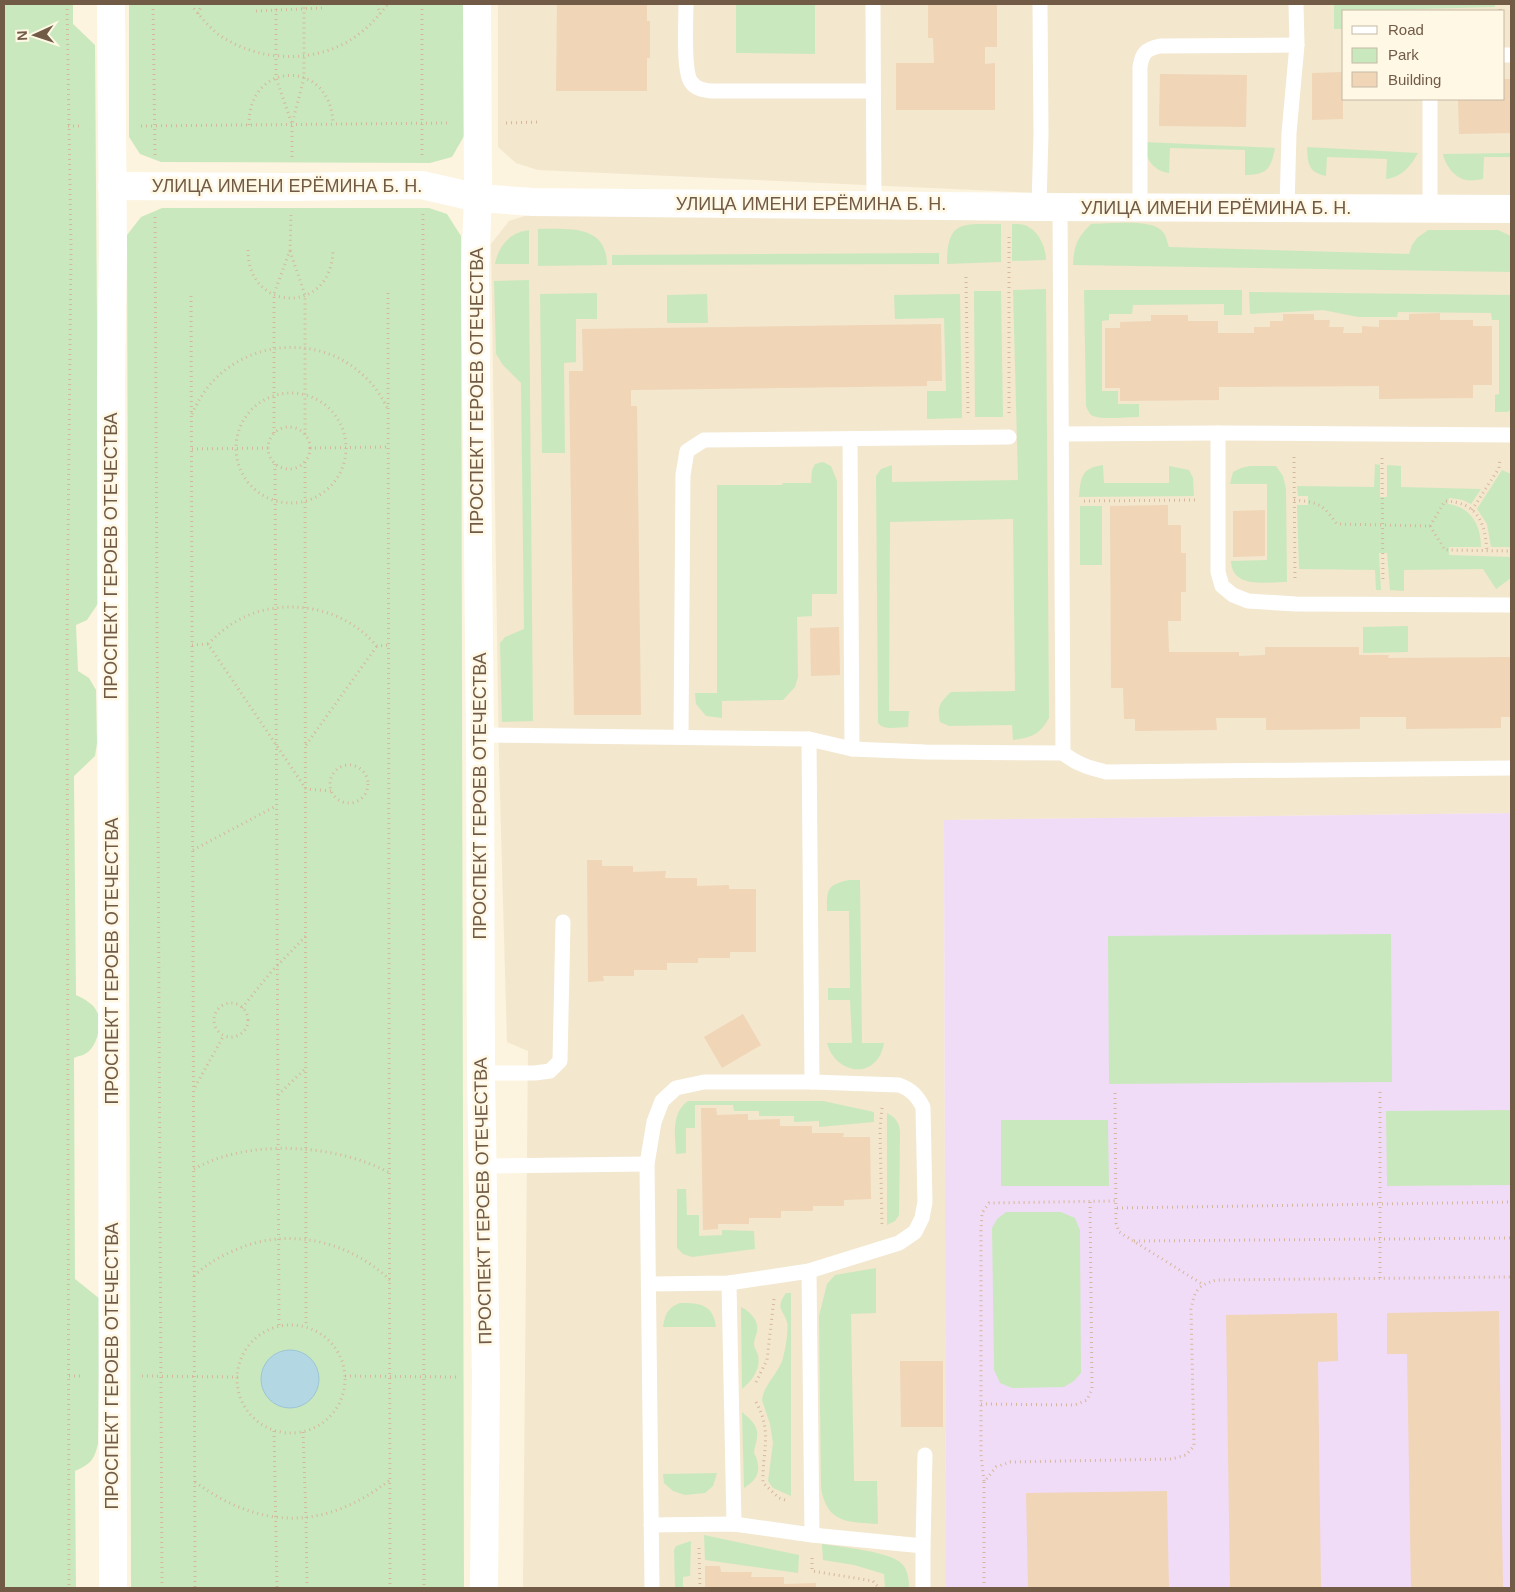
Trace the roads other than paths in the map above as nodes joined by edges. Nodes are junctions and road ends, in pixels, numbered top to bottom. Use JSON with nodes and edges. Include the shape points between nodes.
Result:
{"nodes":[{"id":1,"x":111,"y":4,"type":"edge"},
{"id":2,"x":477,"y":4,"type":"edge"},
{"id":3,"x":686,"y":4,"type":"edge"},
{"id":4,"x":873,"y":4,"type":"edge"},
{"id":5,"x":1040,"y":4,"type":"edge"},
{"id":6,"x":1296,"y":4,"type":"edge"},
{"id":7,"x":1297,"y":45,"type":"junction"},
{"id":8,"x":873,"y":84,"type":"junction"},
{"id":9,"x":1430,"y":100,"type":"edge"},
{"id":10,"x":112,"y":186,"type":"junction"},
{"id":11,"x":478,"y":198,"type":"junction"},
{"id":12,"x":874,"y":205,"type":"junction"},
{"id":13,"x":1050,"y":207,"type":"junction"},
{"id":14,"x":1140,"y":207,"type":"junction"},
{"id":15,"x":1288,"y":208,"type":"junction"},
{"id":16,"x":1430,"y":209,"type":"junction"},
{"id":17,"x":1511,"y":209,"type":"edge"},
{"id":18,"x":1218,"y":433,"type":"junction"},
{"id":19,"x":1062,"y":434,"type":"junction"},
{"id":20,"x":1506,"y":435,"type":"edge"},
{"id":21,"x":1009,"y":436,"type":"road end"},
{"id":22,"x":850,"y":439,"type":"junction"},
{"id":23,"x":1511,"y":605,"type":"edge"},
{"id":24,"x":480,"y":736,"type":"junction"},
{"id":25,"x":681,"y":737,"type":"junction"},
{"id":26,"x":809,"y":739,"type":"junction"},
{"id":27,"x":852,"y":749,"type":"junction"},
{"id":28,"x":1063,"y":753,"type":"junction"},
{"id":29,"x":1511,"y":768,"type":"edge"},
{"id":30,"x":563,"y":922,"type":"dead end"},
{"id":31,"x":481,"y":1073,"type":"junction"},
{"id":32,"x":812,"y":1082,"type":"junction"},
{"id":33,"x":647,"y":1164,"type":"junction"},
{"id":34,"x":482,"y":1166,"type":"junction"},
{"id":35,"x":809,"y":1271,"type":"junction"},
{"id":36,"x":729,"y":1283,"type":"junction"},
{"id":37,"x":649,"y":1284,"type":"junction"},
{"id":38,"x":925,"y":1455,"type":"dead end"},
{"id":39,"x":734,"y":1524,"type":"junction"},
{"id":40,"x":652,"y":1525,"type":"junction"},
{"id":41,"x":812,"y":1535,"type":"junction"},
{"id":42,"x":923,"y":1546,"type":"junction"},
{"id":43,"x":113,"y":1588,"type":"edge"},
{"id":44,"x":484,"y":1588,"type":"edge"},
{"id":45,"x":652,"y":1588,"type":"edge"},
{"id":46,"x":923,"y":1588,"type":"edge"}],
"edges":[{"from":1,"to":10,"type":"street","name":"ПРОСПЕКТ ГЕРОЕВ ОТЕЧЕСТВА"},
{"from":2,"to":11,"type":"street","name":"ПРОСПЕКТ ГЕРОЕВ ОТЕЧЕСТВА"},
{"from":3,"to":8,"type":"lane","via":[[686,64],[690,81],[700,90]]},
{"from":4,"to":8,"type":"lane"},
{"from":5,"to":13,"type":"lane"},
{"from":6,"to":7,"type":"lane"},
{"from":7,"to":14,"type":"lane","via":[[1148,48],[1142,55],[1140,66]]},
{"from":7,"to":15,"type":"lane","via":[[1289,133]]},
{"from":8,"to":12,"type":"lane"},
{"from":9,"to":16,"type":"lane"},
{"from":10,"to":11,"type":"street","name":"УЛИЦА ИМЕНИ ЕРЁМИНА Б. Н.","via":[[422,185]]},
{"from":10,"to":43,"type":"street","name":"ПРОСПЕКТ ГЕРОЕВ ОТЕЧЕСТВА"},
{"from":11,"to":12,"type":"street","name":"УЛИЦА ИМЕНИ ЕРЁМИНА Б. Н.","via":[[533,202]]},
{"from":11,"to":24,"type":"street","name":"ПРОСПЕКТ ГЕРОЕВ ОТЕЧЕСТВА","via":[[475,270]]},
{"from":12,"to":13,"type":"street","name":"УЛИЦА ИМЕНИ ЕРЁМИНА Б. Н."},
{"from":13,"to":14,"type":"street","name":"УЛИЦА ИМЕНИ ЕРЁМИНА Б. Н."},
{"from":13,"to":19,"type":"lane"},
{"from":14,"to":15,"type":"street","name":"УЛИЦА ИМЕНИ ЕРЁМИНА Б. Н."},
{"from":15,"to":16,"type":"street","name":"УЛИЦА ИМЕНИ ЕРЁМИНА Б. Н."},
{"from":16,"to":17,"type":"street","name":"УЛИЦА ИМЕНИ ЕРЁМИНА Б. Н."},
{"from":18,"to":19,"type":"lane"},
{"from":18,"to":20,"type":"lane"},
{"from":18,"to":23,"type":"lane","via":[[1218,572],[1222,586],[1233,595],[1248,601],[1296,604]]},
{"from":19,"to":28,"type":"lane"},
{"from":21,"to":22,"type":"lane"},
{"from":22,"to":25,"type":"lane","via":[[704,440],[687,451],[683,475]]},
{"from":22,"to":27,"type":"lane"},
{"from":24,"to":25,"type":"lane"},
{"from":24,"to":31,"type":"street","name":"ПРОСПЕКТ ГЕРОЕВ ОТЕЧЕСТВА"},
{"from":25,"to":26,"type":"lane"},
{"from":26,"to":27,"type":"lane"},
{"from":26,"to":32,"type":"lane"},
{"from":27,"to":28,"type":"lane"},
{"from":28,"to":29,"type":"lane","via":[[1072,761],[1106,772]]},
{"from":30,"to":31,"type":"lane","via":[[560,1061],[550,1071]]},
{"from":31,"to":34,"type":"street","name":"ПРОСПЕКТ ГЕРОЕВ ОТЕЧЕСТВА"},
{"from":32,"to":33,"type":"lane","via":[[704,1082],[676,1088],[662,1101],[654,1122]]},
{"from":32,"to":35,"type":"lane","via":[[899,1085],[916,1094],[923,1107],[925,1202],[922,1218],[914,1232],[899,1243]]},
{"from":33,"to":34,"type":"lane"},
{"from":33,"to":37,"type":"lane"},
{"from":34,"to":44,"type":"street","name":"ПРОСПЕКТ ГЕРОЕВ ОТЕЧЕСТВА","via":[[486,1377]]},
{"from":35,"to":36,"type":"lane"},
{"from":35,"to":41,"type":"lane"},
{"from":36,"to":37,"type":"lane"},
{"from":36,"to":39,"type":"lane"},
{"from":37,"to":40,"type":"lane"},
{"from":38,"to":42,"type":"lane"},
{"from":39,"to":40,"type":"lane"},
{"from":39,"to":41,"type":"lane"},
{"from":40,"to":45,"type":"lane"},
{"from":41,"to":42,"type":"lane"},
{"from":42,"to":46,"type":"lane"}]}
